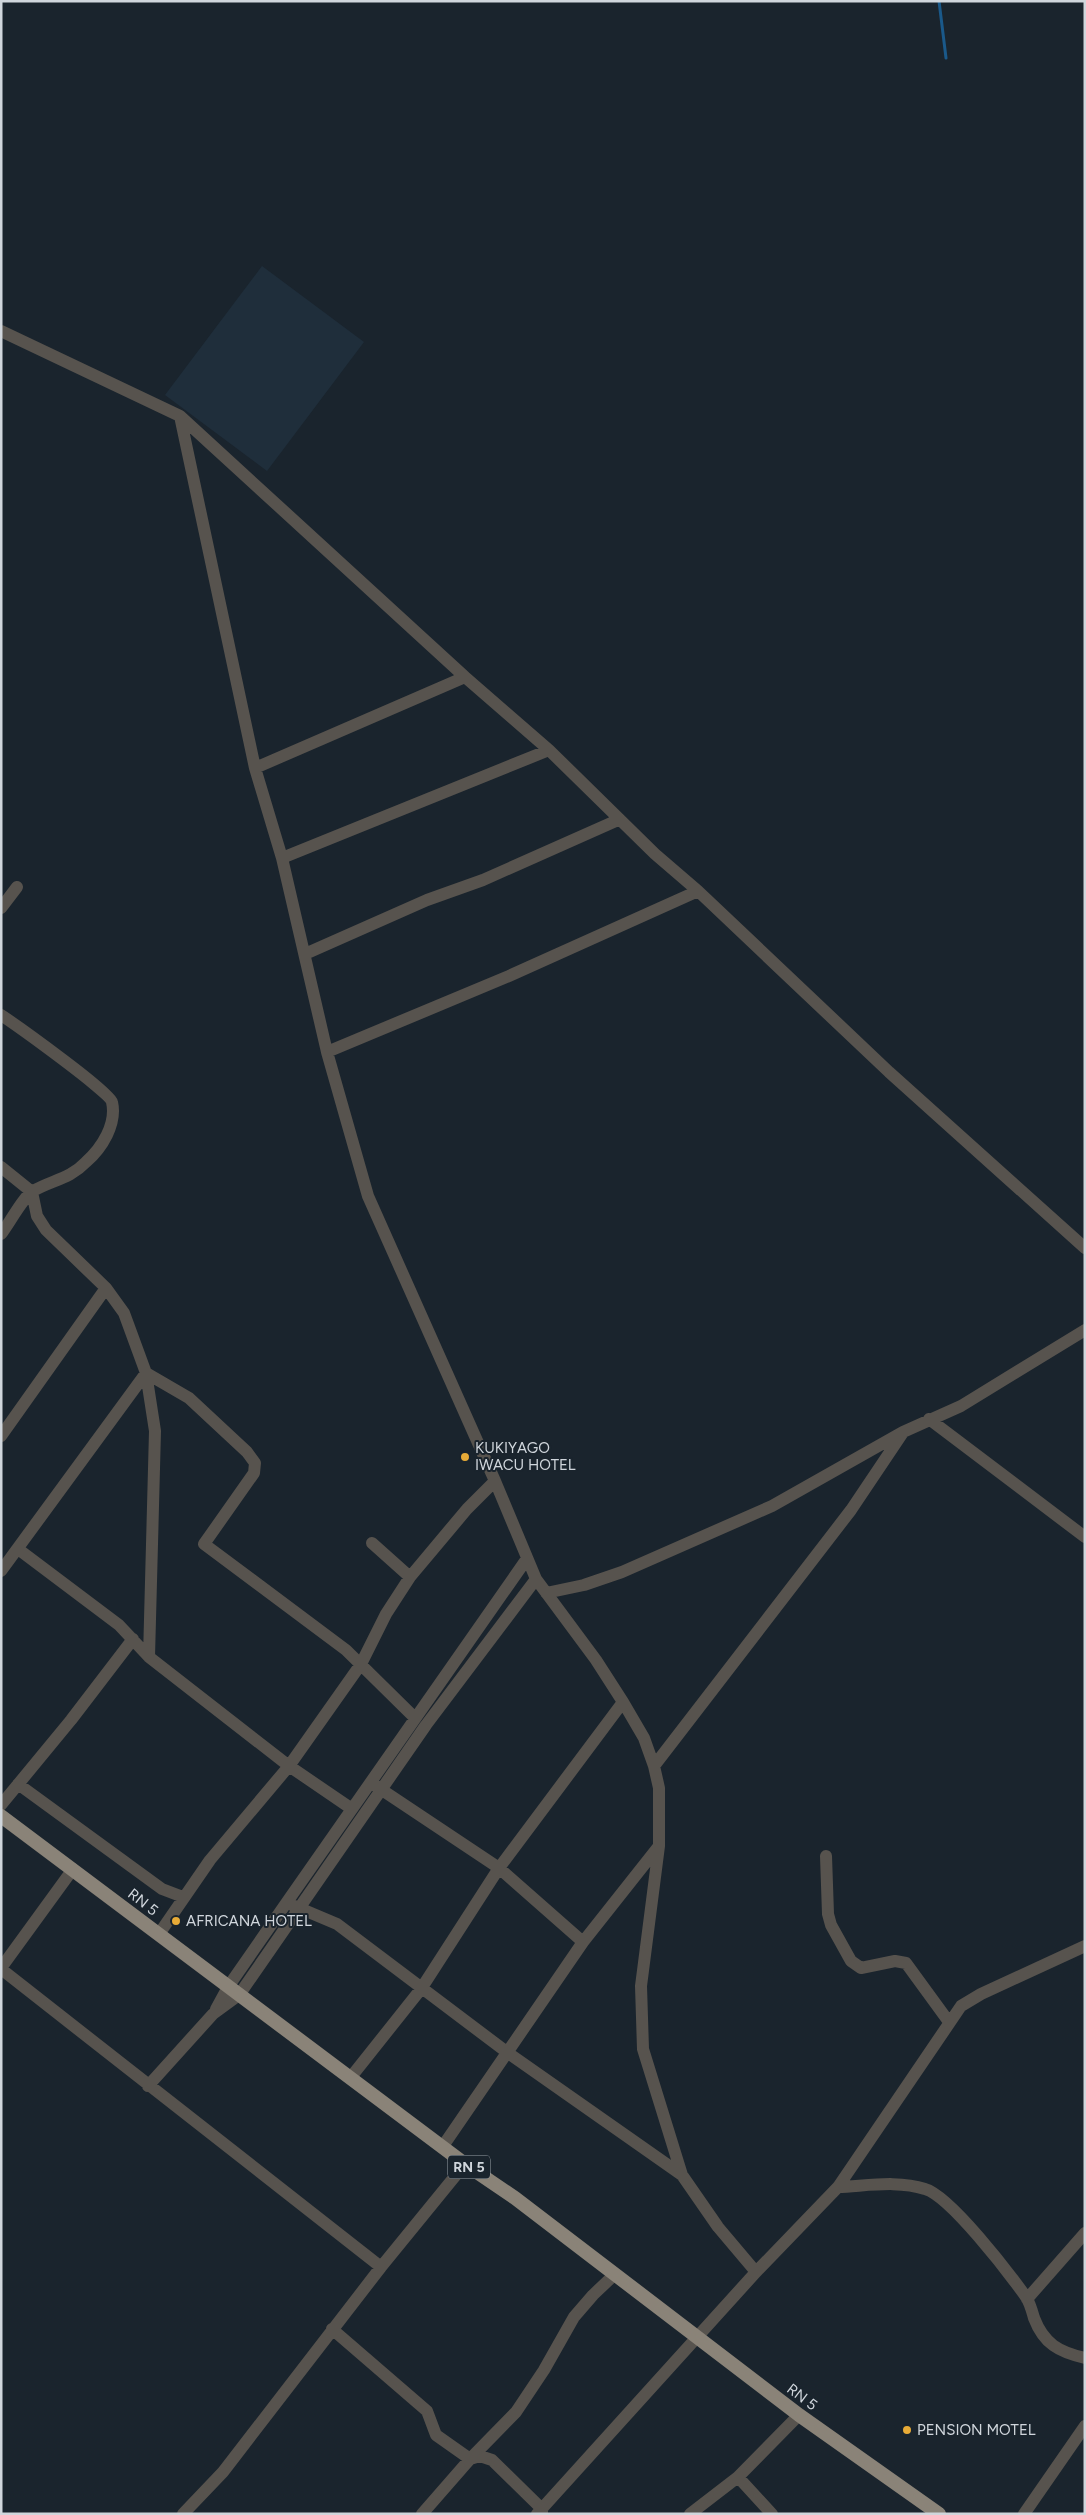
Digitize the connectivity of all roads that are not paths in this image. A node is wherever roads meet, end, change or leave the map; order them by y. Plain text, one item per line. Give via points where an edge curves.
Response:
1 (1, 331) edge
2 (180, 416) junction
3 (465, 677) junction
4 (549, 750) junction
5 (255, 768) junction
6 (618, 820) junction
7 (282, 858) junction
8 (16, 888) dead end
9 (698, 891) junction
10 (1, 908) edge
11 (305, 954) junction
12 (1, 1015) edge
13 (327, 1052) junction
14 (1, 1167) edge
15 (32, 1192) junction
16 (1, 1234) edge
17 (1085, 1248) edge
18 (106, 1288) junction
19 (1085, 1330) edge
20 (146, 1373) junction
21 (929, 1420) junction
22 (904, 1432) junction
23 (1, 1436) edge
24 (495, 1481) junction
25 (1085, 1537) edge
26 (372, 1544) dead end
27 (18, 1549) junction
28 (526, 1560) junction
29 (1, 1570) edge
30 (410, 1577) junction
31 (536, 1579) junction
32 (546, 1593) junction
33 (133, 1638) junction
34 (148, 1657) junction
35 (361, 1664) junction
36 (623, 1702) junction
37 (415, 1718) junction
38 (289, 1766) junction
39 (654, 1766) junction
40 (18, 1784) junction
41 (376, 1786) junction
42 (1, 1805) edge
43 (352, 1809) junction
44 (1, 1816) edge
45 (659, 1846) junction
46 (826, 1856) dead end
47 (498, 1868) junction
48 (73, 1869) junction
49 (183, 1897) junction
50 (287, 1902) junction
51 (298, 1909) junction
52 (159, 1934) junction
53 (583, 1942) junction
54 (1085, 1946) edge
55 (1, 1968) edge
56 (420, 1989) junction
57 (234, 1991) junction
58 (948, 2022) junction
59 (508, 2053) junction
60 (351, 2077) junction
61 (148, 2086) junction
62 (443, 2146) junction
63 (465, 2164) junction
64 (682, 2175) junction
65 (838, 2187) junction
66 (1085, 2233) edge
67 (381, 2268) junction
68 (756, 2272) junction
69 (614, 2275) junction
70 (1027, 2299) junction
71 (332, 2329) junction
72 (697, 2338) junction
73 (1085, 2358) edge
74 (799, 2415) junction
75 (1085, 2426) edge
76 (470, 2458) junction
77 (738, 2477) junction
78 (540, 2512) edge
79 (183, 2514) edge
80 (422, 2514) edge
81 (690, 2514) edge
82 (772, 2514) edge
83 (939, 2514) edge
84 (1024, 2514) edge

1 - 2 street
2 - 3 street
2 - 5 street
3 - 4 street
3 - 5 street
4 - 6 street
4 - 7 street
5 - 7 street
6 - 9 street
6 - 11 street
7 - 11 street
8 - 10 street
9 - 13 street via 509,976
9 - 17 street via 889,1072
11 - 13 street
12 - 15 street via 31,1034 105,1091 112,1100 113,1116 105,1139 87,1162 66,1178
13 - 24 street via 368,1196
14 - 15 street
15 - 16 street
15 - 18 street via 37,1216 46,1230
18 - 20 street via 124,1313
18 - 23 street
19 - 21 street via 961,1406
20 - 27 street
20 - 34 street via 155,1431
20 - 35 street via 189,1398 255,1463 254,1473 204,1544
21 - 22 street
21 - 25 street
22 - 32 street via 772,1506 691,1543 622,1572
22 - 39 street via 851,1510
24 - 28 street
24 - 30 street via 461,1515
26 - 30 street
27 - 29 street
27 - 33 street
28 - 31 street
28 - 37 street
30 - 35 street via 386,1614
31 - 32 street
31 - 41 street
32 - 36 street
33 - 34 street
33 - 40 street
34 - 38 street
35 - 37 street
35 - 38 street
36 - 39 street via 644,1738
36 - 47 street
37 - 41 street
38 - 43 street
38 - 49 street
39 - 45 street via 659,1788
40 - 42 street
40 - 49 street via 162,1889
41 - 43 street
41 - 47 street
41 - 51 street
43 - 50 street
44 - 48 main road, RN 5 / RN 5
45 - 53 street
45 - 64 street via 641,1986 643,2049
46 - 58 street via 828,1914 853,1964 861,1968 895,1961 906,1963
47 - 53 street
47 - 56 street
48 - 52 main road, RN 5 / RN 5
48 - 55 street
49 - 52 street
50 - 51 street
50 - 57 street
51 - 56 street via 337,1924
51 - 57 street
52 - 57 main road, RN 5 / RN 5
53 - 59 street
54 - 58 street via 981,1994 961,2006
55 - 61 street
56 - 59 street
56 - 60 street
57 - 60 main road, RN 5 / RN 5
57 - 61 street
58 - 65 street
59 - 62 street
59 - 64 street
60 - 62 main road, RN 5 / RN 5
61 - 67 street
62 - 63 main road, RN 5 / RN 5
63 - 67 street
63 - 69 main road, RN 5 / RN 5 via 515,2198
64 - 68 street via 718,2227
65 - 68 street
65 - 70 street via 907,2184 941,2196
66 - 70 street
67 - 71 street
68 - 72 street
69 - 72 main road, RN 5 / RN 5
69 - 76 street via 574,2317 516,2412
70 - 73 street via 1039,2331 1046,2340 1065,2354
71 - 76 street via 427,2411 436,2435
71 - 79 street via 218,2478
72 - 74 main road, RN 5 / RN 5
72 - 78 street
74 - 77 street
74 - 83 main road, RN 5 / RN 5
75 - 84 street
76 - 78 street via 480,2456 492,2460
76 - 80 street
77 - 81 street
77 - 82 street

